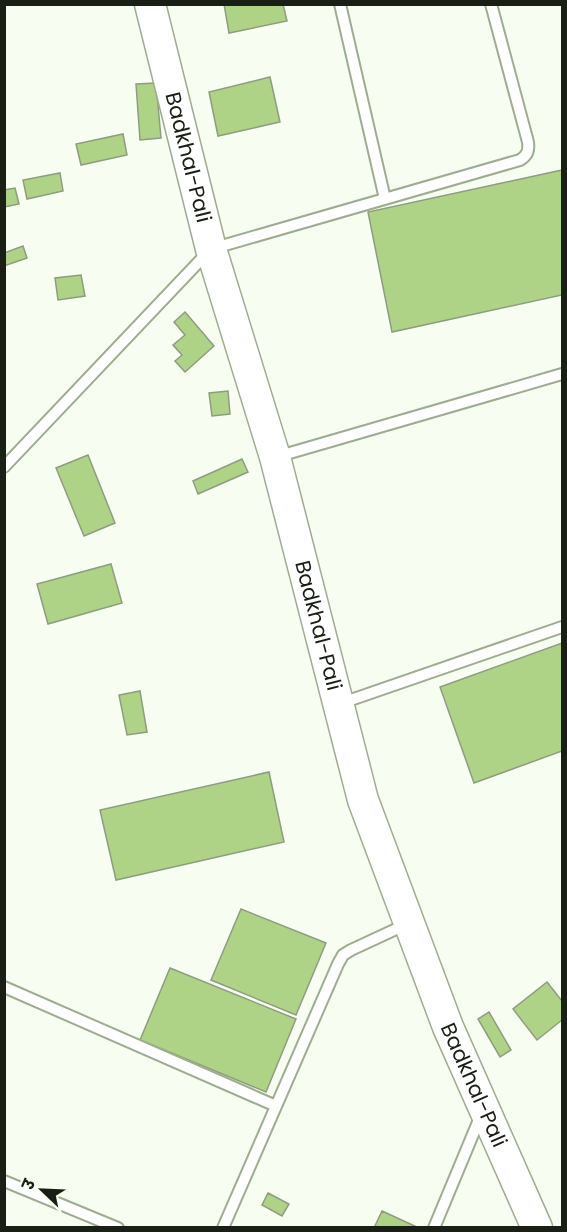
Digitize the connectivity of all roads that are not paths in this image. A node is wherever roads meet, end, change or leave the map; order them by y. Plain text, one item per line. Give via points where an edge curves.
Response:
1 (150, 4) edge
2 (340, 4) edge
3 (491, 4) edge
4 (385, 199) junction
5 (211, 249) junction
6 (562, 374) edge
7 (276, 457) junction
8 (4, 467) edge
9 (562, 627) edge
10 (339, 704) junction
11 (409, 924) junction
12 (4, 987) edge
13 (276, 1106) junction
14 (483, 1109) junction
15 (4, 1180) edge
16 (118, 1227) edge
17 (223, 1227) edge
18 (434, 1227) edge
19 (537, 1227) edge

1 - 5 street, Badkhal-Pali
2 - 4 lane
3 - 4 lane via 528,142 526,156
4 - 5 lane
5 - 7 street, Badkhal-Pali
5 - 8 lane
6 - 7 lane
7 - 10 street, Badkhal-Pali
9 - 10 lane
10 - 11 street, Badkhal-Pali via 363,800
11 - 13 lane via 343,956
11 - 14 street, Badkhal-Pali
12 - 13 lane
13 - 17 lane
14 - 18 lane
14 - 19 street, Badkhal-Pali
15 - 16 lane

